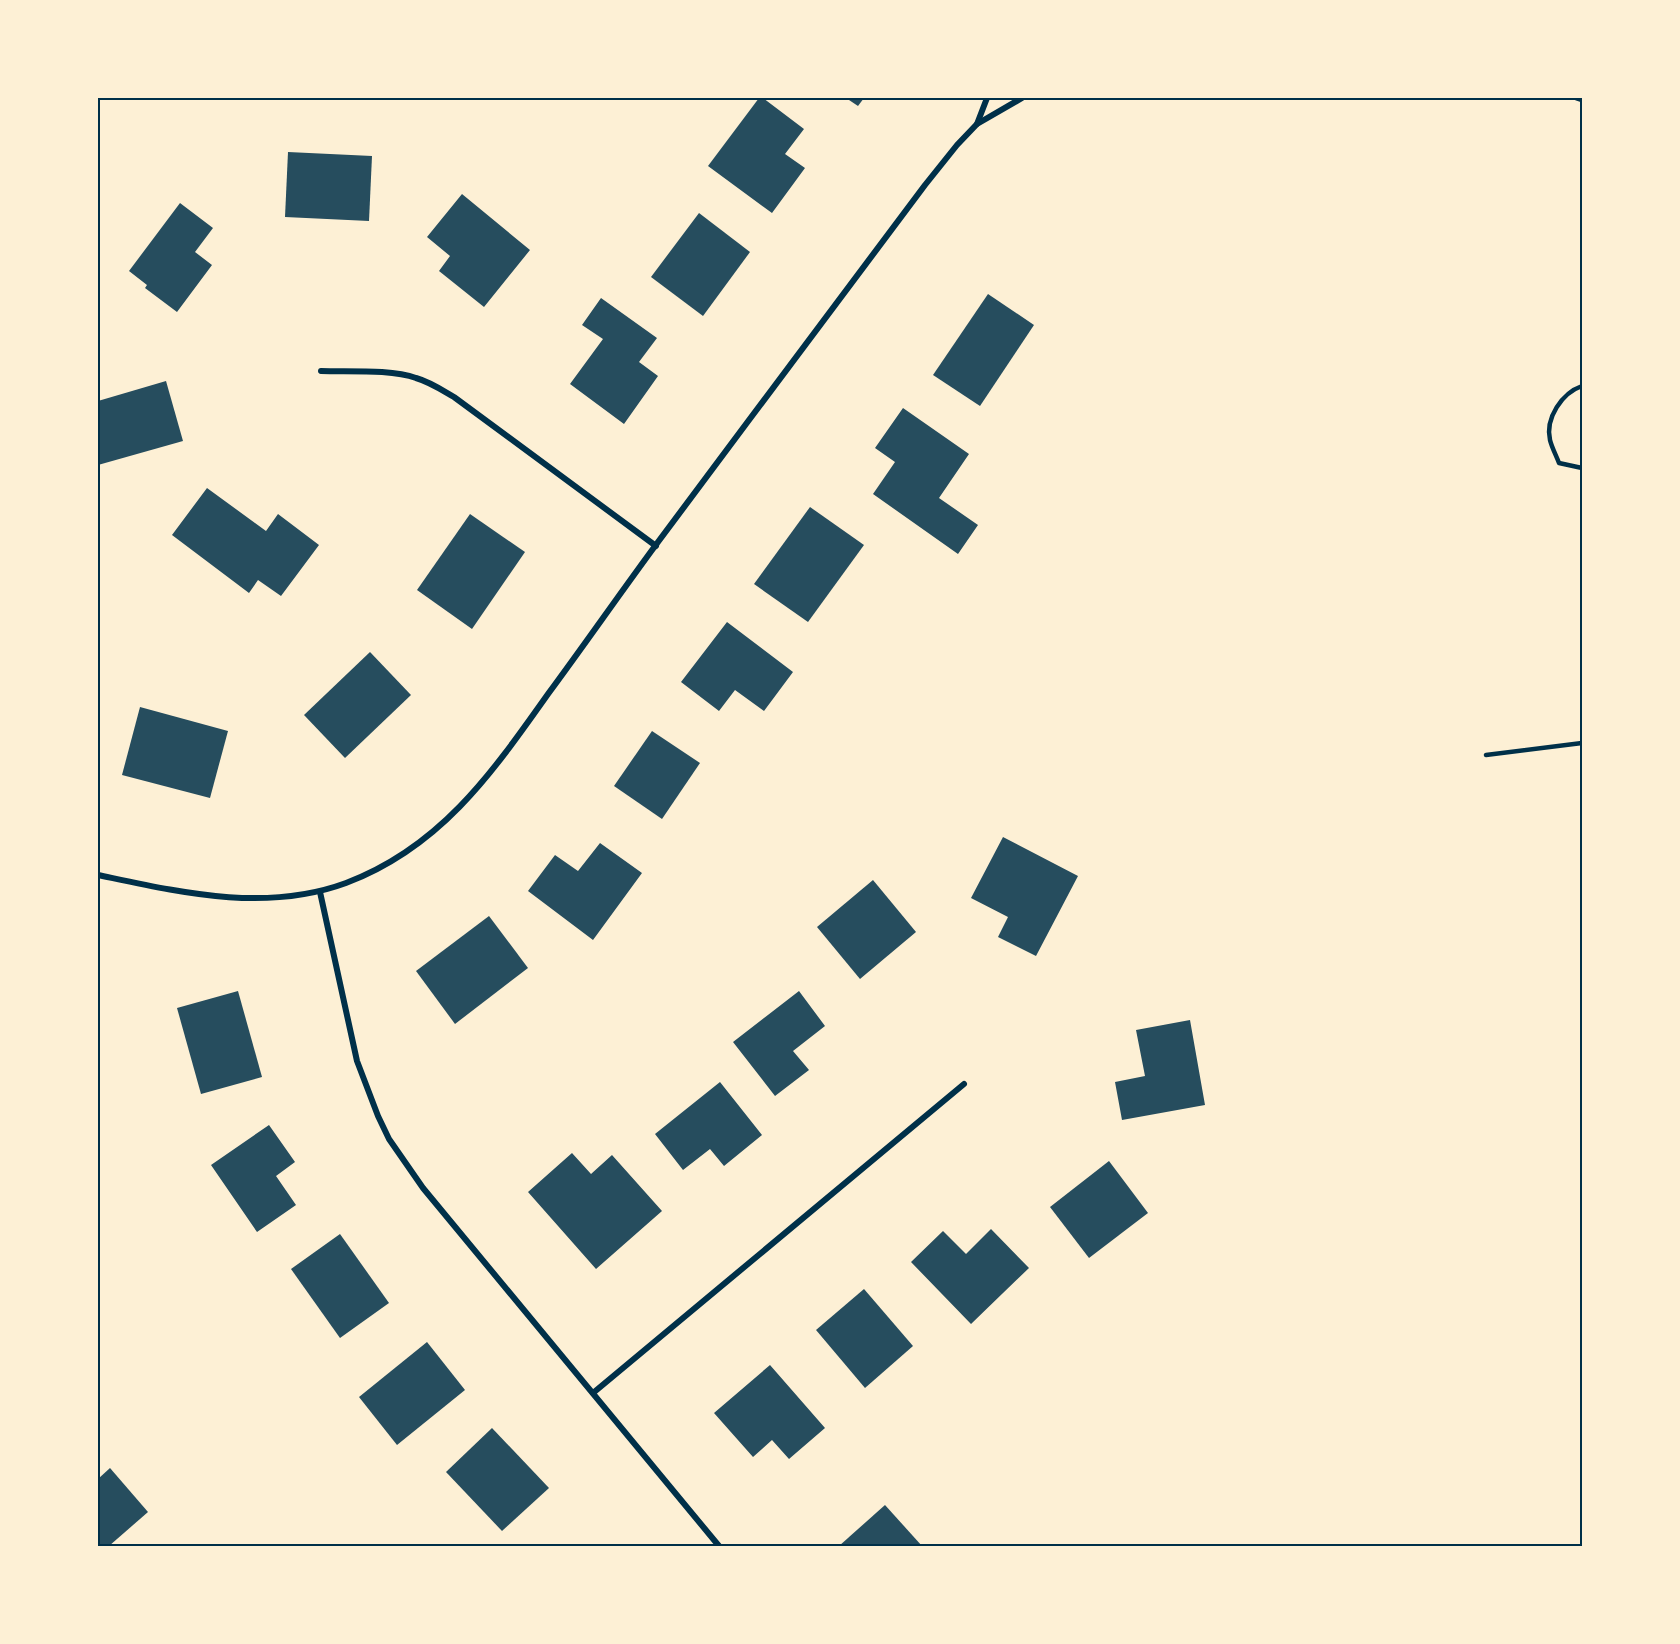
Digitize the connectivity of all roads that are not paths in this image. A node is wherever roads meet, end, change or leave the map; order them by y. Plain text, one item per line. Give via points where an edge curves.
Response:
1 (987, 98) edge
2 (1022, 98) edge
3 (1576, 98) edge
4 (1582, 100) edge
5 (977, 124) junction
6 (321, 371) dead end
7 (1582, 386) edge
8 (1582, 468) edge
9 (656, 546) junction
10 (1582, 743) edge
11 (1486, 754) dead end
12 (98, 875) edge
13 (320, 892) junction
14 (964, 1084) dead end
15 (593, 1393) junction
16 (719, 1546) edge

1 - 5 street
2 - 5 street
3 - 4 lane
5 - 9 street via 925,185
6 - 9 street via 400,374 431,383
7 - 8 lane via 1563,397 1552,416 1550,438 1559,463
9 - 13 street via 512,745 465,803 445,823 399,855 349,882
10 - 11 lane
12 - 13 street via 236,897 294,897
13 - 15 street via 357,1061 389,1139 423,1188
14 - 15 street
15 - 16 street

